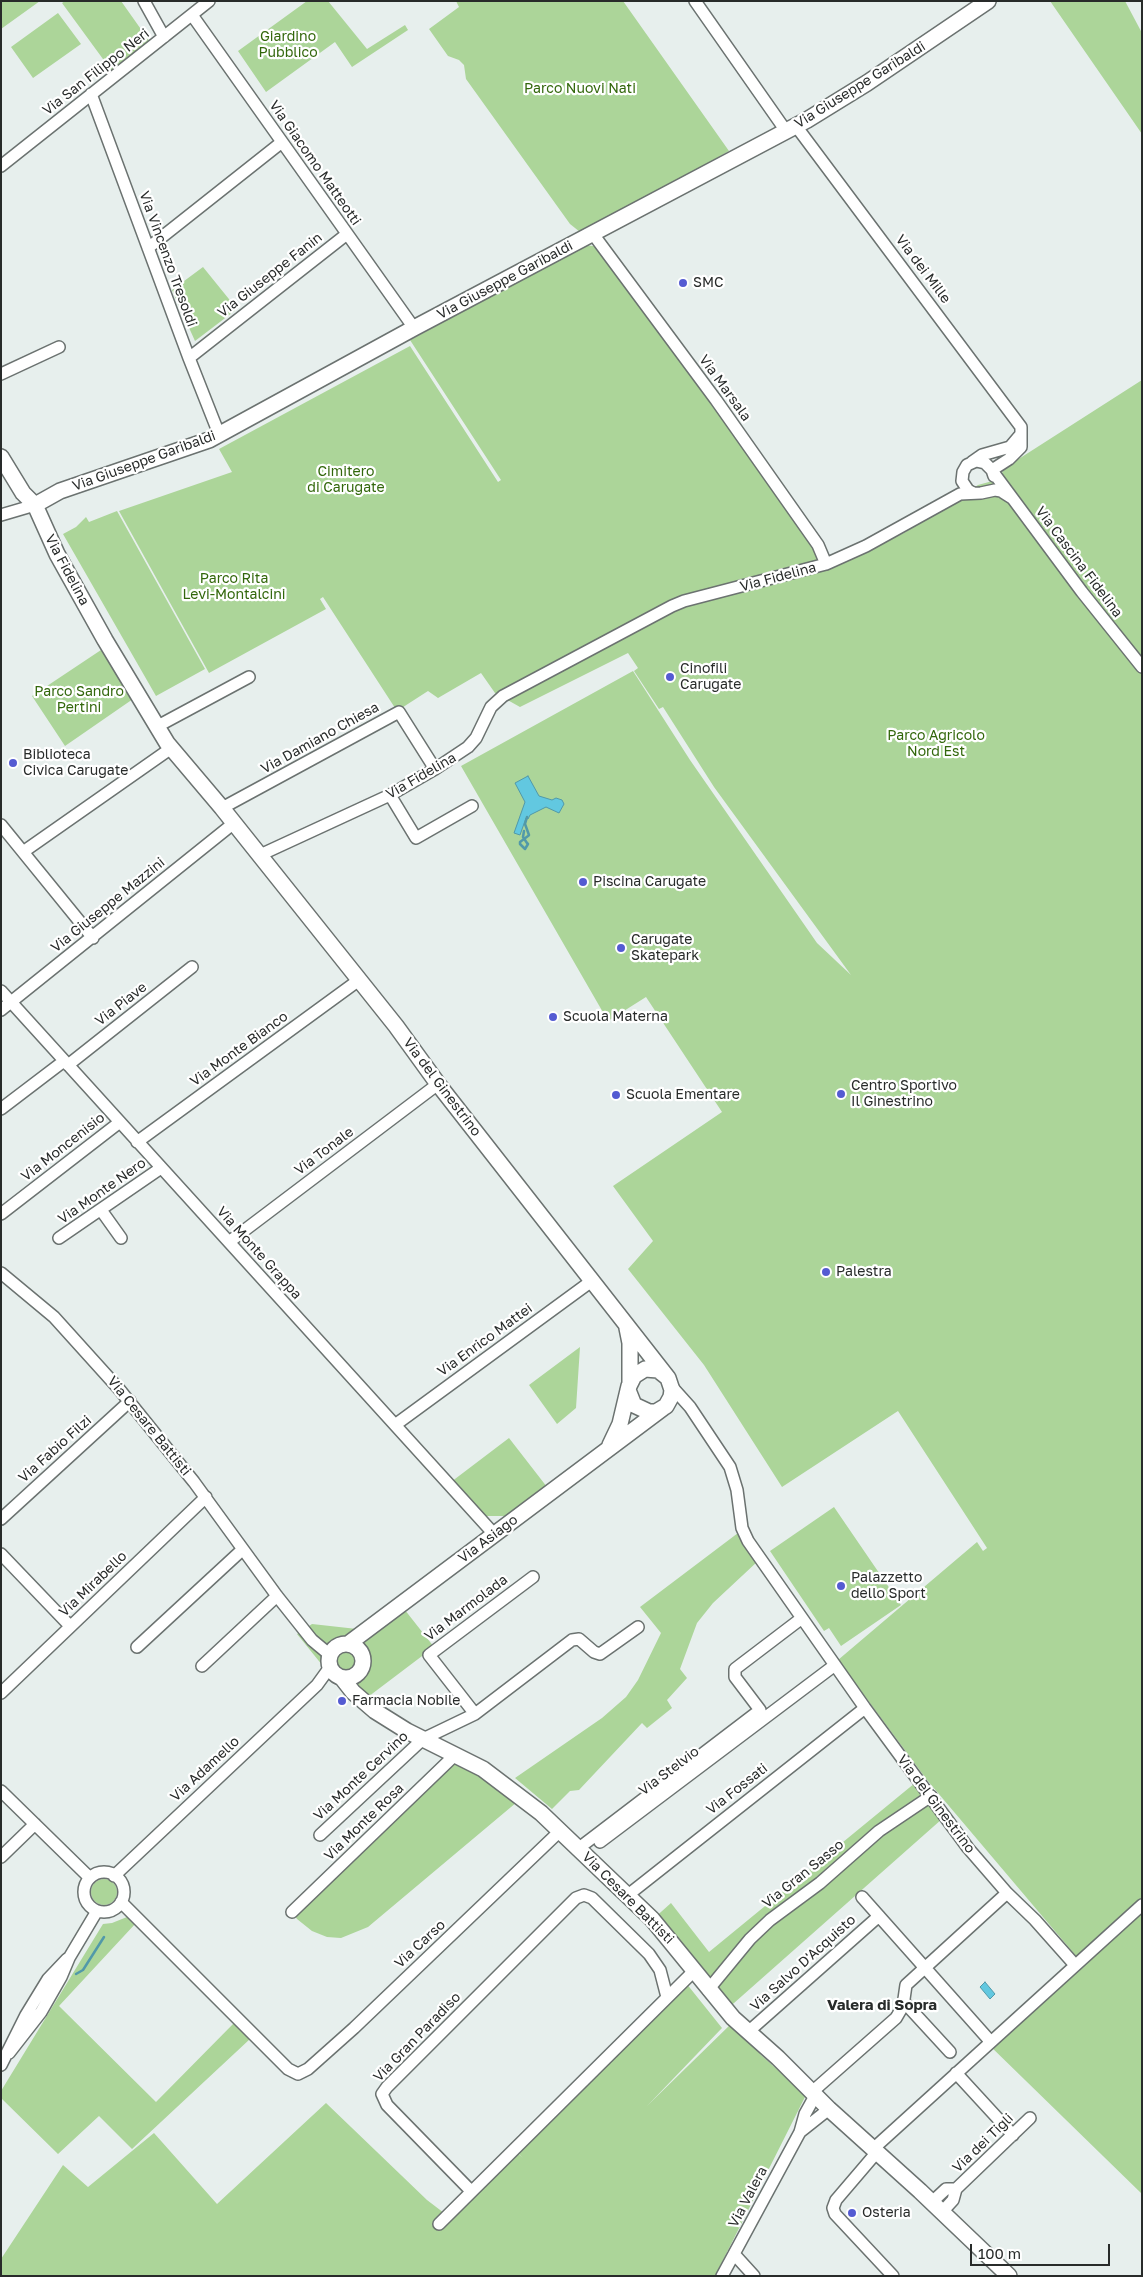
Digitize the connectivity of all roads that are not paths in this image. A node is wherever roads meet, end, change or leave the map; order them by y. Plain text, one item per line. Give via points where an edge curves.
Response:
1 (144, 1) edge
2 (209, 1) edge
3 (988, 1) edge
4 (700, 3) edge
5 (192, 15) junction
6 (164, 38) junction
7 (92, 94) junction
8 (791, 128) junction
9 (282, 142) junction
10 (1, 166) edge
11 (347, 234) junction
12 (593, 234) junction
13 (148, 248) junction
14 (414, 328) junction
15 (59, 347) dead end
16 (189, 358) junction
17 (1, 374) edge
18 (1022, 432) junction
19 (219, 434) junction
20 (1, 457) edge
21 (967, 465) junction
22 (993, 471) junction
23 (962, 476) junction
24 (979, 492) junction
25 (1012, 498) junction
26 (35, 505) junction
27 (939, 505) junction
28 (1, 515) edge
29 (826, 564) junction
30 (1142, 667) edge
31 (249, 677) dead end
32 (156, 727) junction
33 (170, 749) junction
34 (435, 769) junction
35 (390, 795) junction
36 (472, 806) dead end
37 (222, 808) junction
38 (234, 823) junction
39 (1, 825) edge
40 (23, 852) junction
41 (260, 855) junction
42 (93, 938) junction
43 (192, 967) dead end
44 (359, 980) junction
45 (1, 992) edge
46 (11, 1002) junction
47 (1, 1010) edge
48 (66, 1063) junction
49 (438, 1084) junction
50 (1, 1110) edge
51 (120, 1122) junction
52 (138, 1142) junction
53 (161, 1168) junction
54 (101, 1210) junction
55 (1, 1214) edge
56 (59, 1238) dead end
57 (121, 1238) dead end
58 (229, 1242) junction
59 (1, 1273) edge
60 (593, 1280) junction
61 (623, 1320) junction
62 (629, 1386) junction
63 (671, 1394) junction
64 (130, 1401) junction
65 (395, 1425) junction
66 (609, 1447) junction
67 (206, 1497) junction
68 (1, 1519) edge
69 (494, 1534) junction
70 (242, 1550) junction
71 (1, 1554) edge
72 (533, 1577) dead end
73 (276, 1596) junction
74 (802, 1618) junction
75 (70, 1626) junction
76 (638, 1627) dead end
77 (137, 1647) dead end
78 (354, 1648) junction
79 (835, 1665) junction
80 (202, 1666) dead end
81 (339, 1670) junction
82 (1, 1693) edge
83 (865, 1708) junction
84 (765, 1711) junction
85 (475, 1714) junction
86 (423, 1739) junction
87 (456, 1754) junction
88 (1, 1791) edge
89 (931, 1796) junction
90 (35, 1824) junction
91 (560, 1831) junction
92 (320, 1835) dead end
93 (582, 1851) junction
94 (1, 1857) edge
95 (114, 1876) junction
96 (90, 1878) junction
97 (1006, 1893) junction
98 (628, 1895) junction
99 (862, 1897) dead end
100 (121, 1902) junction
101 (1142, 1905) edge
102 (97, 1911) junction
103 (292, 1912) dead end
104 (879, 1916) junction
105 (1075, 1965) junction
106 (924, 1967) junction
107 (694, 1971) junction
108 (708, 1990) junction
109 (667, 1997) junction
110 (904, 2002) junction
111 (748, 2032) junction
112 (990, 2041) junction
113 (950, 2052) dead end
114 (1, 2065) edge
115 (956, 2073) junction
116 (813, 2094) junction
117 (829, 2110) junction
118 (1030, 2118) dead end
119 (800, 2132) junction
120 (1013, 2134) junction
121 (875, 2151) junction
122 (471, 2191) junction
123 (937, 2207) junction
124 (439, 2224) dead end
125 (734, 2254) junction
126 (722, 2276) edge
127 (754, 2276) edge
128 (893, 2276) edge
129 (1009, 2276) edge

1 - 6 street
2 - 5 street, Via San Filippo Neri
3 - 8 street, Via Giuseppe Garibaldi via 867,83
4 - 8 street, Via dei Mille
5 - 6 street, Via San Filippo Neri
5 - 9 street, Via Giacomo Matteotti
6 - 7 street, Via San Filippo Neri
7 - 10 street, Via San Filippo Neri
7 - 13 street, Via Vincenzo Tresoldi
8 - 12 street, Via Giuseppe Garibaldi
8 - 18 street, Via dei Mille via 1015,416
9 - 11 street, Via Giacomo Matteotti
9 - 13 street
11 - 14 street, Via Giacomo Matteotti
11 - 16 street, Via Giuseppe Fanin
12 - 14 street, Via Giuseppe Garibaldi
12 - 29 street, Via Marsala via 716,400 818,545
13 - 16 street, Via Vincenzo Tresoldi
14 - 19 street, Via Giuseppe Garibaldi
15 - 17 street
16 - 19 street, Via Vincenzo Tresoldi
18 - 21 street via 1010,447 982,455
18 - 22 street via 1021,446 1016,453
19 - 26 street, Via Giuseppe Garibaldi via 60,491
20 - 26 street, Via Fidelina via 23,493
21 - 22 street via 981,461
21 - 23 street, Via Fidelina
22 - 24 street via 994,482
22 - 25 street, Via Cascina Fidelina
23 - 24 street via 964,486
23 - 27 street, Via Fidelina
24 - 25 street via 1001,491
24 - 27 street, Via Fidelina via 960,494
25 - 30 street, Via Cascina Fidelina
26 - 28 street, Via Giuseppe Garibaldi
26 - 32 street, Via Fidelina via 62,563
27 - 29 street, Via Fidelina via 866,546
29 - 34 street, Via Fidelina via 672,606 503,696 491,707 468,747
31 - 32 street
32 - 33 street, Via Fidelina
33 - 37 street, Via Fidelina
33 - 40 street
34 - 35 street, Via Fidelina
34 - 37 street, Via Damiano Chiesa via 399,712
35 - 36 street via 416,838
35 - 41 street, Via Fidelina
37 - 38 street, Via Fidelina
38 - 41 street, Via Fidelina
38 - 42 street, Via Giuseppe Mazzini
39 - 40 street
40 - 42 street
41 - 44 street, Via del Ginestrino
42 - 46 street, Via Giuseppe Mazzini
43 - 48 street, Via Piave
44 - 49 street, Via del Ginestrino
44 - 52 street, Via Monte Bianco
45 - 46 street, Via Monte Grappa
46 - 47 street, Via Giuseppe Mazzini
46 - 48 street, Via Monte Grappa
48 - 50 street, Via Piave
48 - 51 street, Via Monte Grappa
49 - 58 street, Via Tonale
49 - 60 street, Via del Ginestrino
51 - 52 street, Via Monte Grappa
51 - 55 street, Via Moncenisio
52 - 53 street, Via Monte Grappa
53 - 54 street, Via Monte Nero
53 - 58 street, Via Monte Grappa
54 - 56 street, Via Monte Nero
54 - 57 street
58 - 65 street, Via Monte Grappa
59 - 64 street, Via Cesare Battisti via 54,1317
60 - 61 street, Via del Ginestrino
60 - 65 street, Via Enrico Mattei
61 - 62 street, Via del Ginestrino via 630,1339
61 - 63 street, Via del Ginestrino
62 - 63 street via 638,1373 649,1368 662,1372
62 - 63 street via 632,1402 640,1410 652,1412
62 - 66 street via 622,1416
63 - 66 street, Via Asiago
63 - 74 street, Via del Ginestrino via 699,1419 732,1473 746,1538
64 - 67 street, Via Cesare Battisti
64 - 68 street, Via Fabio Filzi
65 - 69 street, Via Monte Grappa
66 - 69 street, Via Asiago
67 - 70 street, Via Cesare Battisti
67 - 75 street, Via Mirabello
69 - 78 street, Via Asiago via 367,1631
70 - 73 street, Via Cesare Battisti
70 - 77 street
71 - 75 street
72 - 85 street, Via Marmolada via 429,1655
73 - 80 street
73 - 81 street, Via Cesare Battisti
74 - 79 street, Via del Ginestrino
74 - 84 street via 734,1669 735,1677
75 - 82 street, Via Mirabello
76 - 85 street via 600,1654 574,1639
78 - 81 street, Via Asiago via 337,1646
78 - 81 street via 363,1664
79 - 83 street, Via del Ginestrino
79 - 84 street, Via Stelvio
81 - 86 street, Via Cesare Battisti via 394,1723
81 - 95 street, Via Adamello via 317,1685
83 - 89 street, Via del Ginestrino
83 - 98 street, Via Fossati
84 - 93 street, Via Stelvio
85 - 86 street
86 - 87 street, Via Cesare Battisti
86 - 92 street, Via Monte Cervino
87 - 91 street, Via Cesare Battisti via 508,1786
87 - 103 street, Via Monte Rosa
88 - 90 street
89 - 97 street, Via del Ginestrino via 968,1848
89 - 108 street, Via Gran Sasso via 879,1831 770,1920
90 - 94 street
90 - 96 street
91 - 93 street, Via Cesare Battisti
91 - 100 street, Via Carso via 354,2028 298,2074 288,2069
93 - 98 street, Via Cesare Battisti
95 - 96 street via 100,1873
95 - 100 street via 123,1888
96 - 102 street via 84,1897
97 - 105 street, Via del Ginestrino
97 - 106 street
98 - 107 street, Via Cesare Battisti via 661,1929
99 - 104 street
100 - 102 street via 111,1911
101 - 105 street
102 - 114 street via 69,1958 50,1977
104 - 106 street
104 - 111 street, Via Salvo D'Acquisto
105 - 112 street
106 - 110 street via 905,1986
106 - 112 street
107 - 108 street, Via Cesare Battisti
107 - 109 street
108 - 111 street, Via Cesare Battisti
109 - 122 street
109 - 122 street, Via Gran Paradiso via 660,1970 649,1954 593,1899 576,1898 382,2094 385,2104
110 - 113 street
110 - 116 street via 896,2018
111 - 116 street, Via Cesare Battisti
112 - 115 street
115 - 120 street
115 - 121 street
116 - 117 street, Via Cesare Battisti
116 - 119 street, Via Valera
117 - 119 street, Via Valera
117 - 121 street, Via Cesare Battisti
118 - 120 street, Via dei Tigli
119 - 125 street, Via Valera
120 - 123 street, Via dei Tigli via 956,2189 955,2198
121 - 123 street, Via Cesare Battisti
121 - 128 street via 833,2208
122 - 124 street
123 - 129 street, Via Cesare Battisti
125 - 126 street, Via Valera
125 - 127 street

